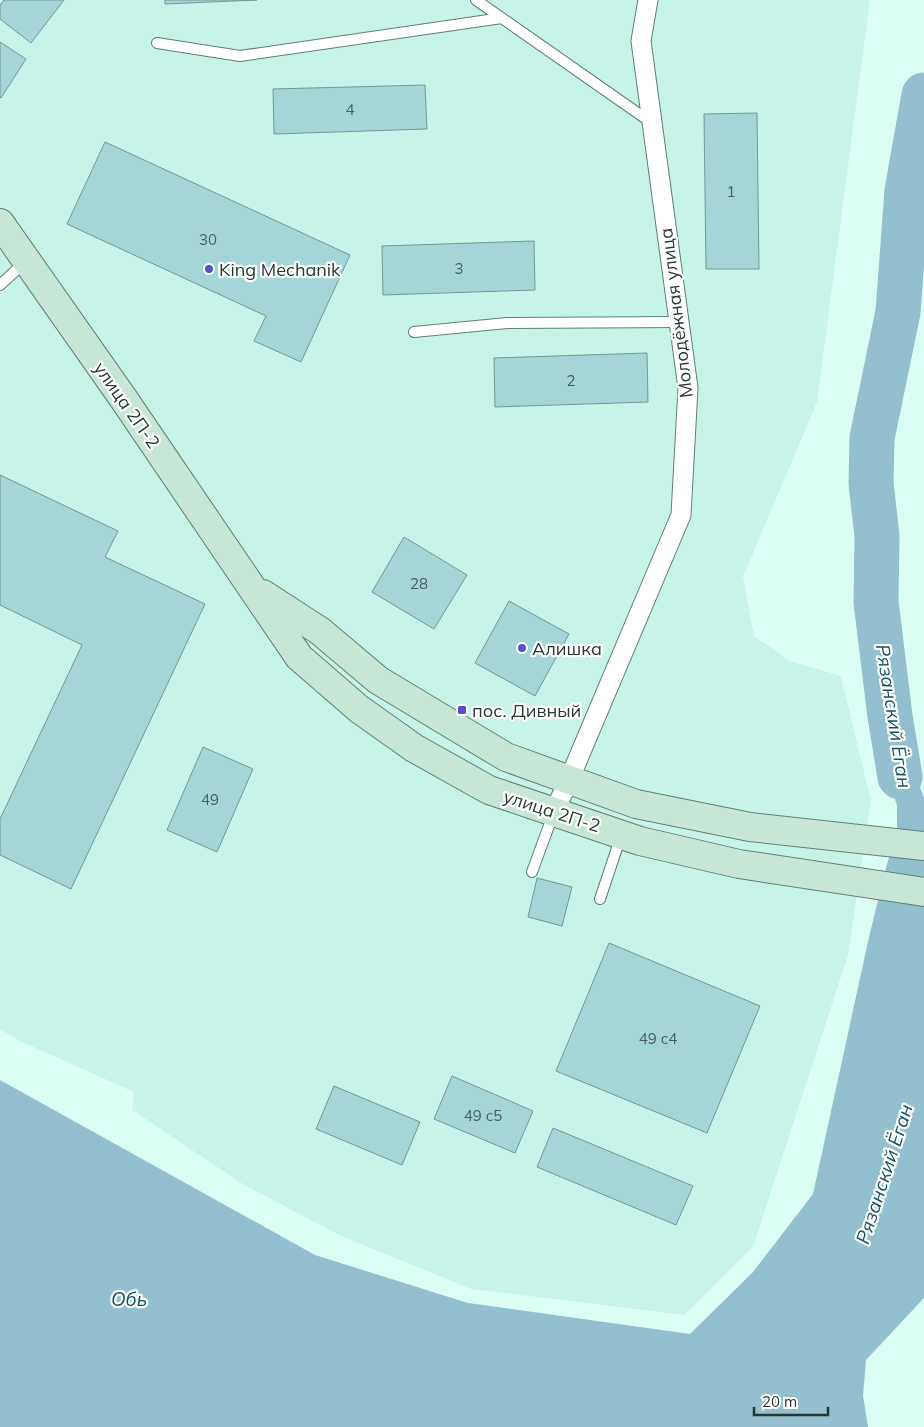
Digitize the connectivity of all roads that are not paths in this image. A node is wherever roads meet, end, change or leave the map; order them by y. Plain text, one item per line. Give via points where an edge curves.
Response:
1 (476, 0) edge
2 (648, 0) edge
3 (502, 18) junction
4 (156, 43) dead end
5 (652, 123) junction
6 (0, 223) edge
7 (26, 260) junction
8 (0, 285) edge
9 (679, 322) junction
10 (414, 332) dead end
11 (253, 588) junction
12 (569, 780) junction
13 (554, 812) junction
14 (621, 834) junction
15 (924, 846) edge
16 (532, 872) dead end
17 (924, 892) edge
18 (600, 899) dead end

1 - 3 lane
2 - 5 street, Молодёжная улица via 641,41
3 - 4 lane via 240,56
3 - 5 lane
5 - 9 street, Молодёжная улица
6 - 7 main road, улица 2П-2
7 - 8 lane
7 - 11 main road, улица 2П-2
9 - 10 lane via 507,323
9 - 12 street, Молодёжная улица via 688,388 681,514
11 - 12 main road, улица 2П-2 via 320,632 378,680 506,757
11 - 13 main road, улица 2П-2 via 298,657 359,709 414,748 489,790
12 - 13 street, Молодёжная улица
12 - 15 main road, улица 2П-2 via 636,804 750,827
13 - 14 main road, улица 2П-2
13 - 16 lane
14 - 17 main road, улица 2П-2 via 739,864
14 - 18 lane

